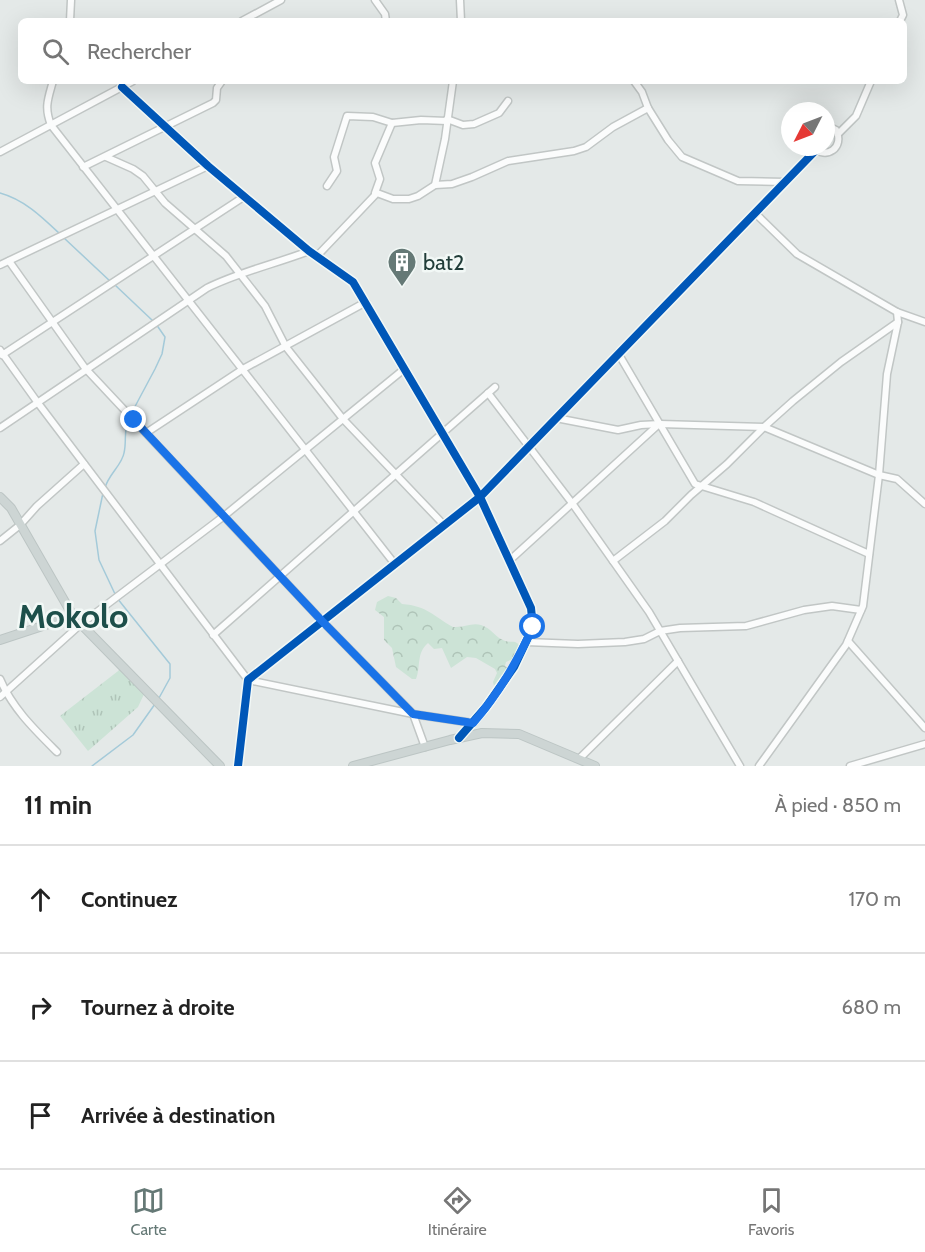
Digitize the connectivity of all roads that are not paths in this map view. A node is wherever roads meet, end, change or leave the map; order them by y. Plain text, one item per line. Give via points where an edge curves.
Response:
1 (71, 0) edge
2 (280, 0) edge
3 (375, 0) edge
4 (460, 0) edge
5 (899, 0) edge
6 (70, 18) edge
7 (247, 18) edge
8 (386, 18) edge
9 (461, 18) edge
10 (902, 18) edge
11 (52, 84) edge
12 (127, 84) edge
13 (220, 84) edge
14 (453, 84) edge
15 (636, 84) edge
16 (868, 84) edge
17 (122, 87) junction
18 (508, 101) dead end
19 (648, 108) junction
20 (447, 120) junction
21 (392, 123) junction
22 (51, 125) junction
23 (165, 126) junction
24 (835, 129) edge
25 (838, 134) junction
26 (835, 148) edge
27 (0, 152) edge
28 (808, 156) edge
29 (106, 157) junction
30 (208, 166) junction
31 (83, 167) junction
32 (785, 182) junction
33 (435, 185) junction
34 (327, 186) dead end
35 (154, 192) junction
36 (375, 193) junction
37 (244, 196) junction
38 (116, 210) junction
39 (754, 213) junction
40 (194, 228) junction
41 (309, 250) junction
42 (152, 255) junction
43 (317, 256) junction
44 (9, 261) junction
45 (0, 265) edge
46 (241, 273) junction
47 (188, 300) junction
48 (366, 302) junction
49 (897, 312) junction
50 (51, 322) junction
51 (898, 322) junction
52 (925, 322) edge
53 (286, 347) junction
54 (1, 353) edge
55 (618, 353) junction
56 (85, 368) junction
57 (243, 369) junction
58 (403, 370) junction
59 (495, 387) dead end
60 (488, 393) junction
61 (38, 403) junction
62 (556, 418) junction
63 (343, 419) junction
64 (660, 424) junction
65 (764, 427) junction
66 (0, 428) edge
67 (146, 433) junction
68 (442, 434) junction
69 (529, 445) junction
70 (306, 450) junction
71 (84, 464) junction
72 (394, 475) junction
73 (879, 475) junction
74 (703, 485) junction
75 (0, 497) edge
76 (480, 497) junction
77 (572, 503) junction
78 (925, 504) edge
79 (354, 511) junction
80 (224, 516) junction
81 (20, 525) junction
82 (444, 525) junction
83 (0, 541) edge
84 (869, 554) junction
85 (509, 561) junction
86 (613, 561) junction
87 (394, 563) junction
88 (160, 564) junction
89 (280, 576) junction
90 (861, 610) junction
91 (73, 616) junction
92 (322, 621) junction
93 (81, 624) junction
94 (660, 631) junction
95 (213, 635) junction
96 (0, 640) edge
97 (848, 641) junction
98 (526, 642) junction
99 (678, 661) junction
100 (0, 679) edge
101 (248, 680) junction
102 (3, 695) edge
103 (413, 714) junction
104 (473, 723) junction
105 (925, 728) edge
106 (459, 738) junction
107 (925, 744) edge
108 (424, 747) junction
109 (57, 752) dead end
110 (579, 759) junction
111 (219, 766) edge
112 (238, 766) edge
113 (353, 766) edge
114 (595, 766) edge
115 (740, 766) edge
116 (759, 766) edge
117 (850, 766) edge

1 - 6 street
2 - 7 street
3 - 8 street
4 - 9 street
5 - 10 street
11 - 22 street via 46,104
12 - 17 street
13 - 23 street via 215,102
14 - 20 street
15 - 19 street
16 - 25 street via 856,116
17 - 22 street
17 - 23 street
18 - 20 street via 499,113 474,124
19 - 32 street via 682,158 738,181
19 - 33 street via 582,148 514,159 452,184
20 - 21 street
20 - 33 street
21 - 34 street via 373,117 347,116 334,156 336,171
21 - 36 street via 375,163 380,179
22 - 27 street
22 - 31 street
23 - 29 street
23 - 30 street
24 - 25 street
25 - 26 street
28 - 32 street
29 - 31 street
29 - 35 street via 139,172
30 - 35 street
30 - 37 street
31 - 38 street
32 - 39 street
33 - 36 street via 409,199
35 - 38 street
35 - 40 street
36 - 43 street
37 - 40 street
37 - 41 street
38 - 42 street
38 - 44 street
39 - 49 street via 797,254
39 - 55 street
40 - 42 street
40 - 46 street
41 - 43 street
41 - 46 street
42 - 47 street
42 - 50 street
43 - 48 street via 352,282
44 - 45 street
44 - 50 street
46 - 47 street
46 - 53 street via 265,306
47 - 56 street
47 - 57 street
48 - 53 street
48 - 58 street
49 - 51 street
49 - 52 street
50 - 54 street
50 - 56 street
51 - 65 street via 841,362
51 - 73 street via 887,374
53 - 57 street
53 - 63 street
54 - 61 street
55 - 62 street
55 - 64 street
56 - 61 street
56 - 67 street
57 - 67 street
57 - 70 street
58 - 63 street
58 - 68 street
59 - 60 street
60 - 68 street
60 - 69 street
61 - 66 street
61 - 71 street
62 - 64 street via 618,430
62 - 69 street
63 - 70 street
63 - 72 street
64 - 65 street
64 - 74 street via 695,484
64 - 77 street
65 - 73 street
65 - 74 street
67 - 80 street
68 - 72 street
68 - 76 street
69 - 76 street
69 - 77 street
70 - 79 street
70 - 80 street
71 - 81 street
71 - 88 street
72 - 79 street
72 - 82 street
73 - 78 street via 897,479
73 - 84 street
74 - 84 street via 754,502
74 - 86 street
75 - 81 main road
76 - 82 street
76 - 85 street
77 - 85 street
77 - 86 street
79 - 87 street
79 - 89 street
80 - 88 street
80 - 89 street
81 - 83 street
81 - 91 main road
82 - 87 street
84 - 90 street
85 - 98 street via 531,608 533,627
86 - 94 street
87 - 92 street
88 - 93 street
88 - 95 street
89 - 92 street
89 - 95 street
90 - 94 street via 832,606 804,609 746,626
90 - 97 street
91 - 93 main road
91 - 96 main road
92 - 101 street
92 - 103 street
93 - 102 street
93 - 111 main road
94 - 98 street via 625,642
94 - 99 street
95 - 101 street
97 - 105 street
97 - 116 street
98 - 104 street via 514,667
99 - 110 street
99 - 115 street
100 - 102 street
101 - 103 street
101 - 112 street
102 - 109 street
103 - 104 street
103 - 108 street
104 - 106 street
106 - 108 main road
106 - 110 main road via 519,734
107 - 117 street
108 - 113 main road
110 - 114 main road

